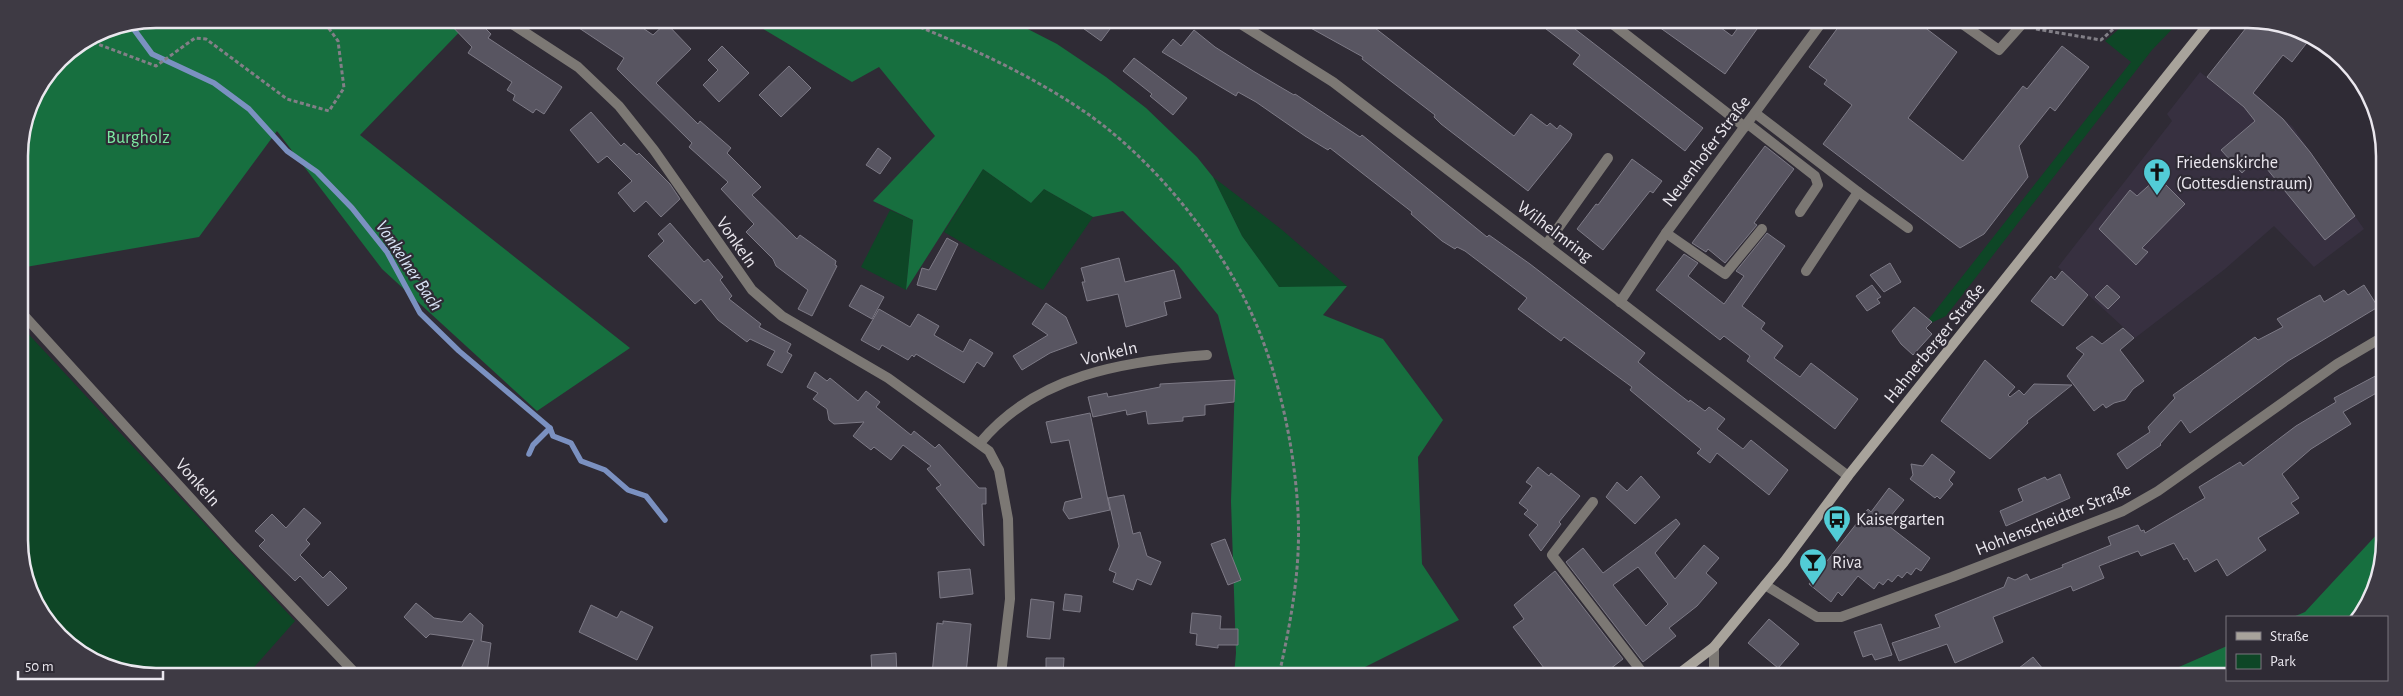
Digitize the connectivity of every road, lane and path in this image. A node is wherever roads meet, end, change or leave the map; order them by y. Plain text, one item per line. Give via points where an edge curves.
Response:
1 (329, 28) edge
2 (518, 28) edge
3 (920, 28) edge
4 (1247, 28) edge
5 (1618, 28) edge
6 (1818, 28) edge
7 (1968, 28) edge
8 (2018, 28) edge
9 (2042, 28) edge
10 (2114, 28) edge
11 (2205, 28) edge
12 (95, 43) edge
13 (1755, 113) junction
14 (1746, 126) junction
15 (1608, 158) dead end
16 (1858, 192) junction
17 (1800, 212) dead end
18 (1908, 228) dead end
19 (1762, 229) dead end
20 (1666, 233) junction
21 (1546, 245) junction
22 (1806, 271) dead end
23 (1620, 302) junction
24 (28, 320) edge
25 (2376, 341) edge
26 (1207, 355) dead end
27 (980, 443) junction
28 (1848, 476) junction
29 (1593, 502) dead end
30 (1764, 585) junction
31 (1714, 647) junction
32 (350, 668) edge
33 (1002, 668) edge
34 (1281, 668) edge
35 (1639, 668) edge
36 (1686, 668) edge
37 (1714, 668) edge

1 - 12 path via 338,41 344,88 329,111 287,100 206,39 195,38 156,66
2 - 27 street, Vonkeln via 578,67 619,106 654,150 752,290 782,316 888,378
3 - 34 path via 1013,69 1102,126 1152,170 1184,207 1240,290 1278,388 1289,437 1298,512 1298,563 1292,617
4 - 21 street, Wilhelmring via 1333,82
5 - 14 street
6 - 13 street, Neuenhofer Straße
7 - 8 street via 1999,50
9 - 10 path via 2101,40
11 - 28 main road, Hahnerberger Straße
13 - 14 street, Neuenhofer Straße
13 - 16 street
14 - 17 street via 1815,176 1818,184
14 - 20 street, Neuenhofer Straße
15 - 21 street
16 - 18 street
16 - 22 street
19 - 20 street via 1725,274
20 - 23 street, Neuenhofer Straße
21 - 23 street, Wilhelmring
23 - 28 street, Wilhelmring
24 - 32 street, Vonkeln
25 - 30 street, Hohlenscheidter Straße via 2338,364 2158,491 2123,511 1952,578 1841,617 1817,617
26 - 27 street, Vonkeln via 1158,358 1090,372 1043,392 1017,408 992,428
27 - 33 street, Vonkeln via 989,451 999,470 1008,519 1010,599
28 - 30 main road, Hahnerberger Straße
29 - 35 street via 1552,555
30 - 31 main road, Hahnerberger Straße
31 - 36 main road, Hahnerberger Straße
31 - 37 street

